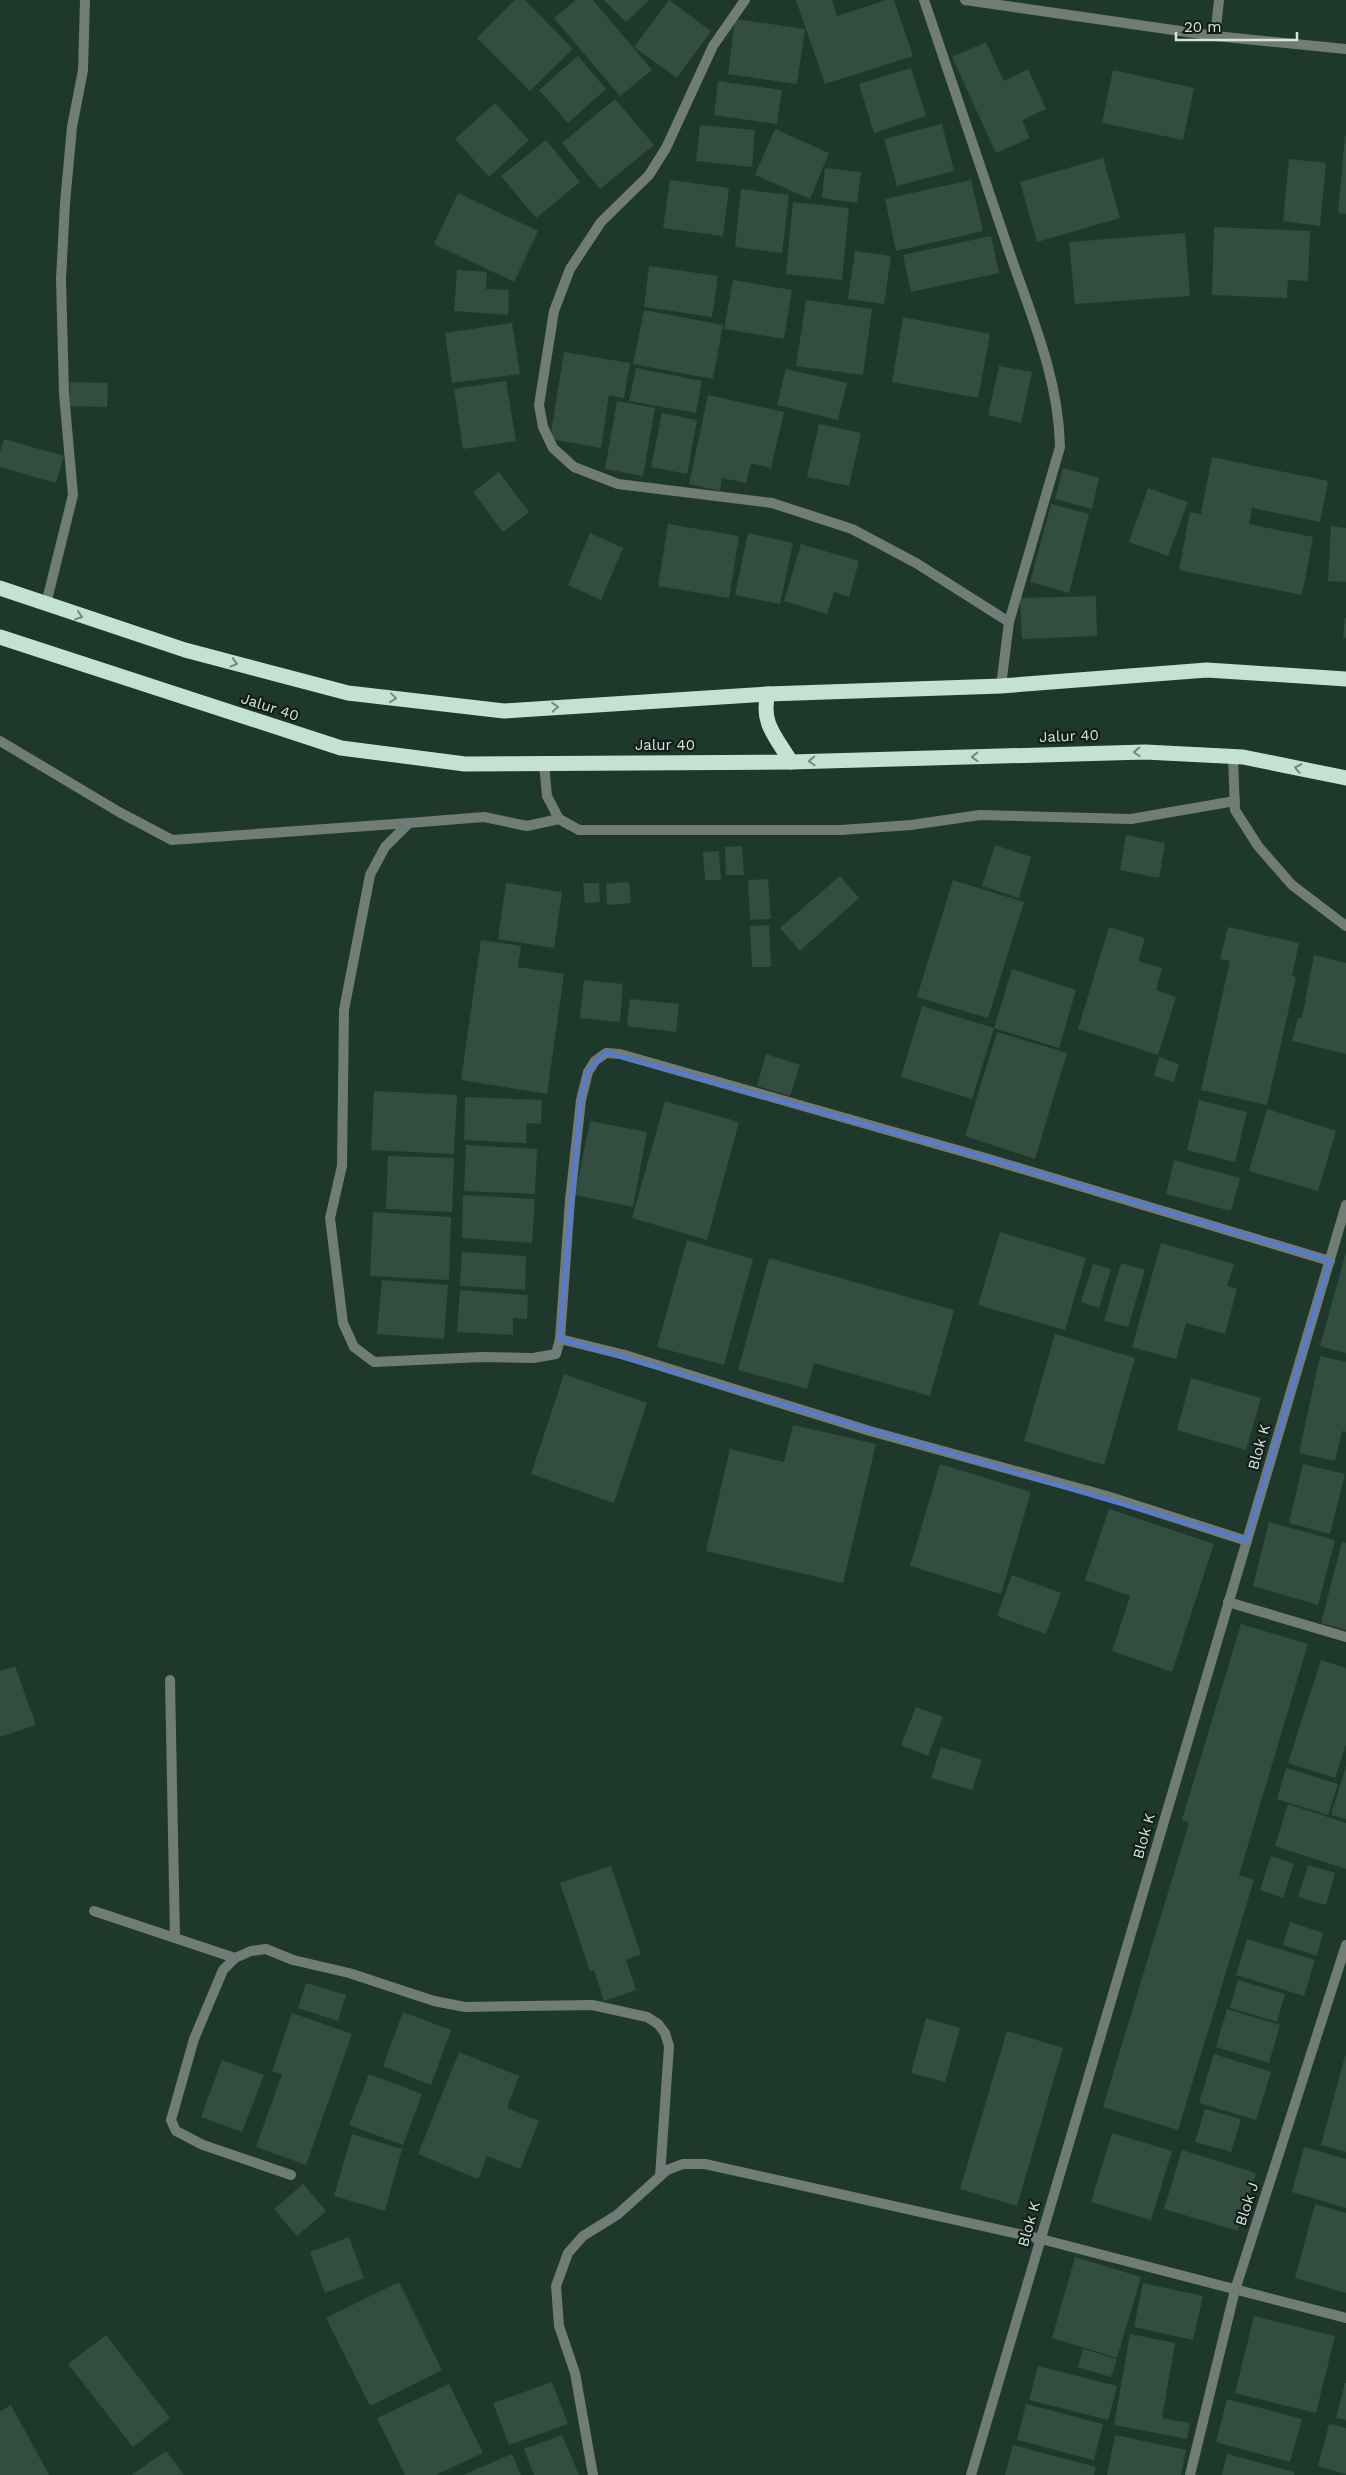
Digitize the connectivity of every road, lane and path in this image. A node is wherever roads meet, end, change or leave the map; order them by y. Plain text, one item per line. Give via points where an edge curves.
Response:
1 (85, 0) edge
2 (745, 0) edge
3 (924, 0) edge
4 (965, 0) edge
5 (1219, 0) edge
6 (1215, 36) junction
7 (1346, 49) edge
8 (0, 588) edge
9 (46, 604) junction
10 (1009, 622) junction
11 (0, 637) edge
12 (1346, 679) edge
13 (1001, 686) junction
14 (768, 694) junction
15 (0, 741) edge
16 (1233, 757) junction
17 (791, 762) junction
18 (544, 764) junction
19 (1346, 778) edge
20 (1234, 801) junction
21 (558, 819) junction
22 (409, 823) junction
23 (1346, 926) edge
24 (1346, 1205) edge
25 (1330, 1261) junction
26 (560, 1339) junction
27 (1247, 1541) junction
28 (1228, 1602) junction
29 (1346, 1636) edge
30 (170, 1680) dead end
31 (94, 1911) dead end
32 (175, 1938) junction
33 (1346, 1945) edge
34 (235, 1958) junction
35 (290, 2175) dead end
36 (660, 2176) junction
37 (1040, 2239) junction
38 (1235, 2290) junction
39 (1346, 2318) edge
40 (593, 2475) edge
41 (971, 2475) edge
42 (1190, 2475) edge

1 - 9 street via 83,70 70,146 61,279 64,394 73,495
2 - 10 street via 713,46 666,148 649,175 601,222 570,269 554,311 539,405 543,427 553,448 574,467 618,484 772,503 852,529 916,563
3 - 10 street via 1054,386 1059,419 1060,447
4 - 6 street
5 - 6 street
6 - 7 street
8 - 9 highway
9 -> 14 highway via 185,650 348,693 504,711
10 - 13 street
11 - 18 highway, Jalur 40 via 341,748 465,764
12 - 13 highway via 1208,670
13 - 14 highway
14 - 17 highway via 765,717
15 - 22 street via 172,840
16 -> 17 highway, Jalur 40 via 1146,752
19 -> 16 highway, Jalur 40
16 - 20 street
17 - 18 highway, Jalur 40
18 - 21 street via 547,796
20 - 21 street via 1131,819 980,815 911,825 841,830 579,830
20 - 23 street via 1235,810 1258,846 1292,885
21 - 22 street via 527,826 484,817
22 - 26 street via 385,847 370,875 344,1010 342,1166 330,1218 342,1323 354,1347 374,1362 532,1358 556,1354
24 - 25 street, Blok K
25 - 26 street via 980,1156 620,1054 606,1053 588,1072 581,1100
25 - 27 street, Blok K
26 - 27 street via 625,1355 870,1431 1107,1496
27 - 28 street, Blok K
28 - 29 street
28 - 37 street, Blok K
30 - 32 street
31 - 32 street
32 - 34 street
33 - 38 street, Blok J
34 - 35 street via 223,1970 194,2040 171,2120 176,2132 203,2145
34 - 36 street via 266,1949 293,1960 465,2007 592,2005 647,2016 665,2033 669,2046
36 - 37 street via 683,2164 706,2164
36 - 40 street via 617,2214 583,2236 568,2253 556,2286 559,2326 575,2373
37 - 38 street
37 - 41 street, Blok K
38 - 39 street
38 - 42 street, Blok J

